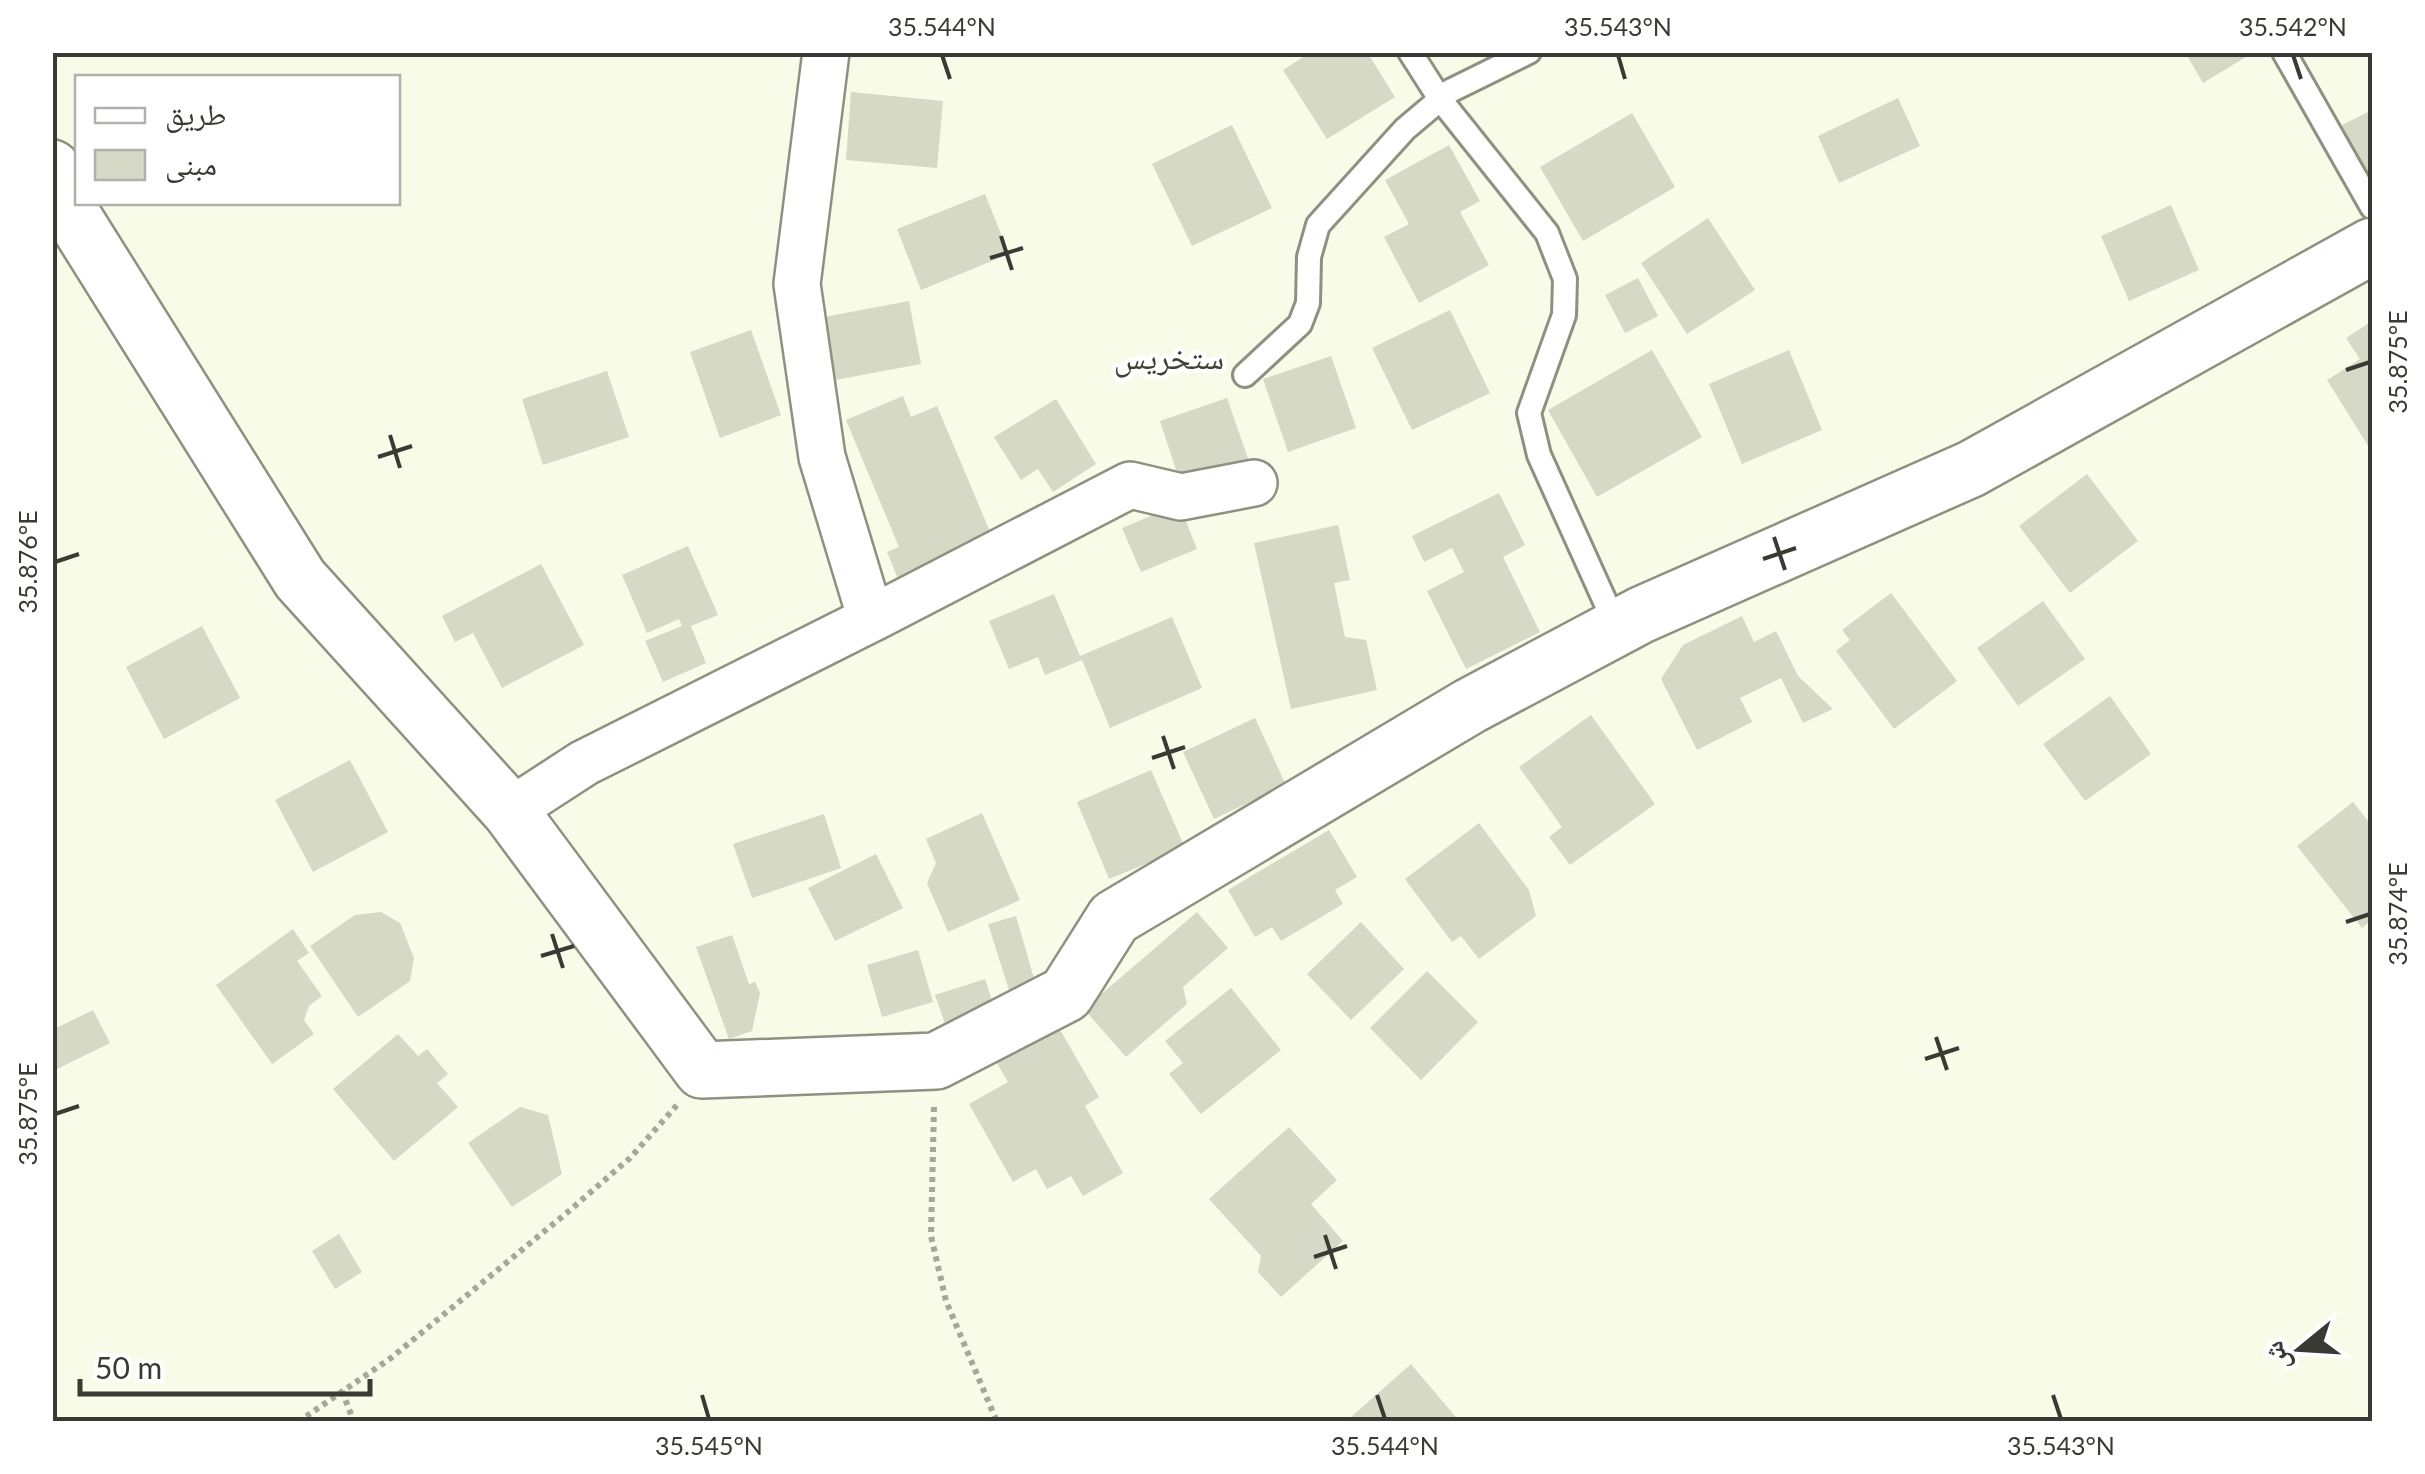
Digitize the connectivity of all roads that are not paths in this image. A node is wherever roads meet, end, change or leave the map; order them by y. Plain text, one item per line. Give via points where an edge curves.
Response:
1 (826, 52) edge
2 (1410, 52) edge
3 (1529, 52) edge
4 (2284, 52) edge
5 (1440, 99) junction
6 (52, 168) edge
7 (2372, 207) edge
8 (2372, 246) edge
9 (1245, 375) dead end
10 (1254, 483) dead end
11 (871, 619) junction
12 (1617, 628) junction
13 (510, 811) junction

1 - 11 street via 796,284 822,457
2 - 5 lane
3 - 5 lane
4 - 7 lane
5 - 9 lane via 1318,225 1300,324
5 - 12 lane via 1547,233 1565,279 1564,315 1529,413 1539,456
6 - 13 street via 69,210 300,578
8 - 12 street via 1971,468
10 - 11 street via 1181,497 1130,486
11 - 13 street via 584,763
12 - 13 street via 1470,706 1114,918 1066,994 936,1060 702,1070

